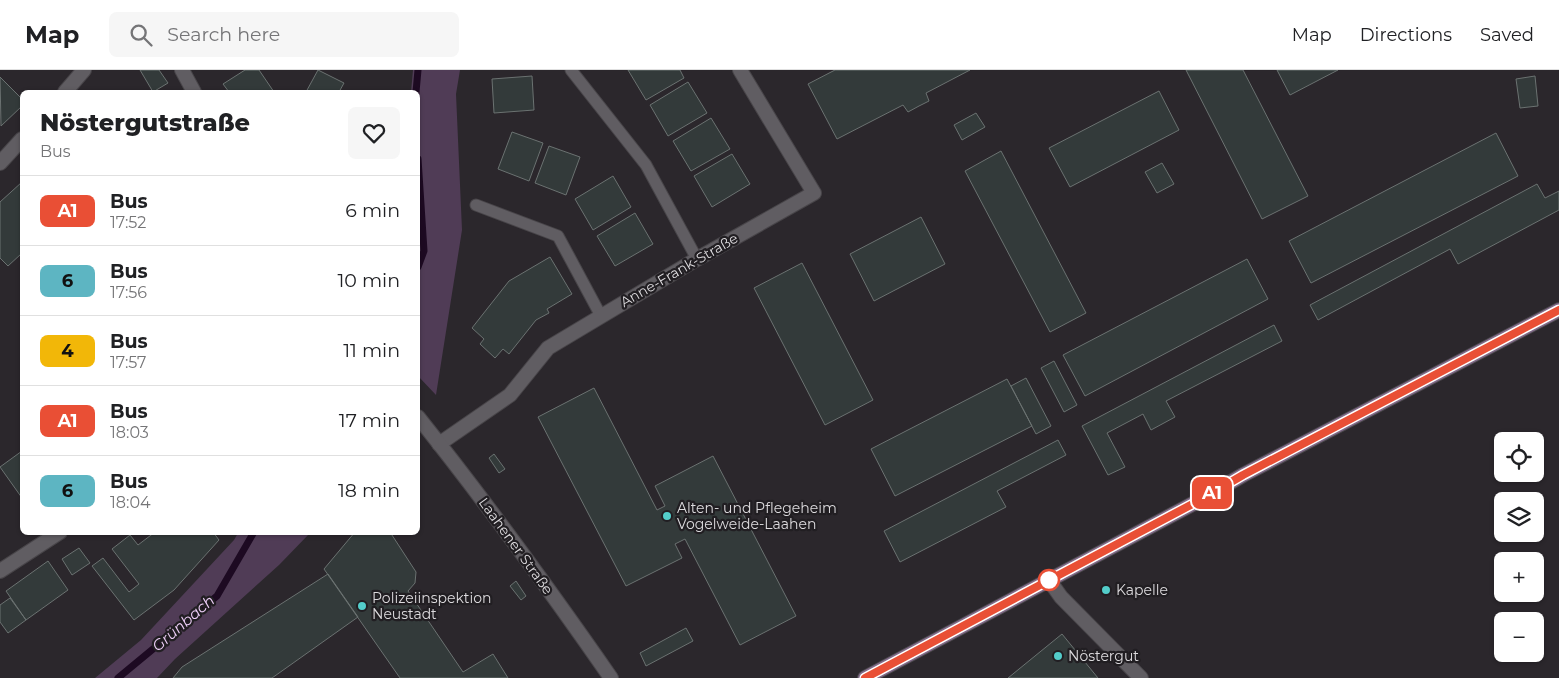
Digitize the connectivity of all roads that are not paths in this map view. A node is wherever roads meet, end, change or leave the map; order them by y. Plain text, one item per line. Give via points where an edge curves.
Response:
1 (84, 70) edge
2 (182, 70) edge
3 (571, 70) edge
4 (740, 70) edge
5 (67, 90) edge
6 (193, 90) edge
7 (20, 141) edge
8 (0, 163) edge
9 (476, 206) dead end
10 (697, 259) junction
11 (1559, 310) edge
12 (601, 316) junction
13 (420, 420) edge
14 (439, 444) junction
15 (55, 535) edge
16 (0, 571) edge
17 (1049, 580) junction
18 (883, 674) edge
19 (611, 678) edge
20 (865, 678) edge
21 (1142, 678) edge

1 - 5 street
2 - 6 street
3 - 10 lane via 646,165
4 - 10 street, Anne-Frank-Straße via 814,192
7 - 8 street
9 - 12 lane via 558,236
10 - 12 street, Anne-Frank-Straße
11 - 17 main road
12 - 14 street, Anne-Frank-Straße via 548,348 510,395
13 - 14 street, Laahener Straße
14 - 19 street, Laahener Straße via 535,570
15 - 16 street
17 - 18 main road
17 - 21 street via 1061,597
18 - 20 main road

